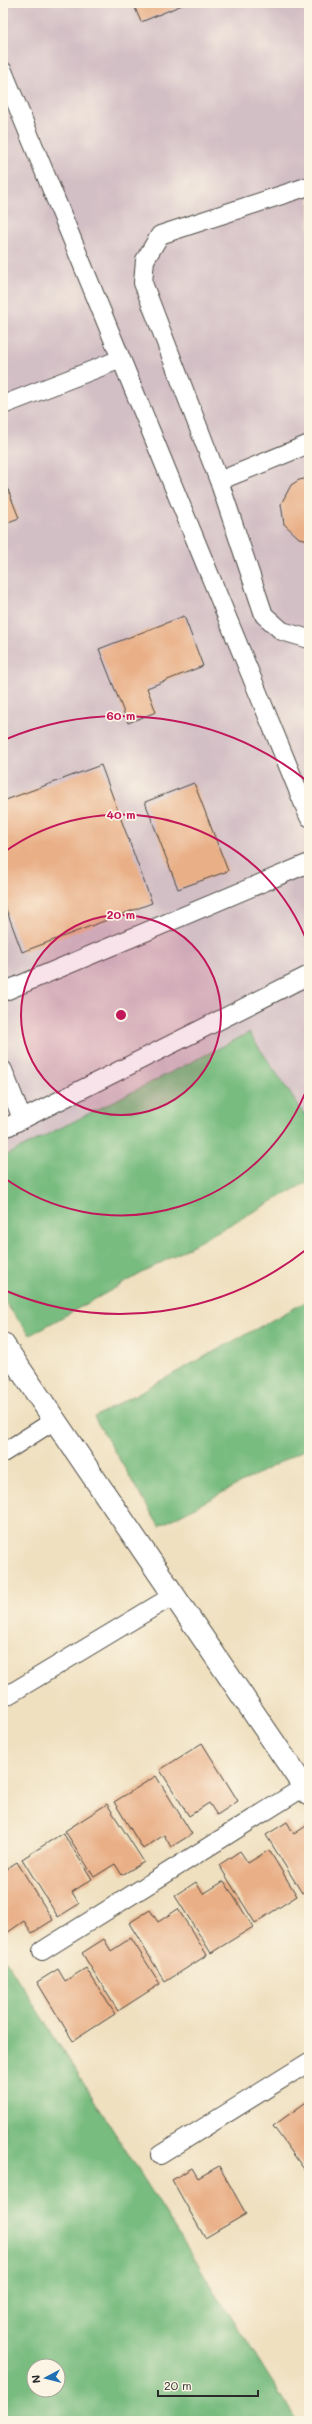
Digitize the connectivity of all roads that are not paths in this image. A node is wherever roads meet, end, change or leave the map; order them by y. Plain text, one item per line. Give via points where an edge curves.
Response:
1 (3, 71) edge
2 (309, 186) edge
3 (121, 359) junction
4 (3, 405) edge
5 (309, 444) edge
6 (219, 481) junction
7 (309, 639) edge
8 (309, 817) edge
9 (309, 863) edge
10 (309, 975) edge
11 (3, 992) edge
12 (3, 1070) edge
13 (22, 1119) junction
14 (3, 1129) edge
15 (3, 1344) edge
16 (55, 1420) junction
17 (3, 1453) edge
18 (174, 1595) junction
19 (3, 1698) edge
20 (307, 1790) edge
21 (42, 1951) dead end
22 (309, 2062) edge
23 (160, 2155) dead end

1 - 3 lane
2 - 6 lane via 160,235 144,260 143,283
3 - 4 lane
3 - 8 lane
5 - 6 lane
6 - 7 lane via 264,615 282,631
9 - 11 lane
10 - 13 lane
12 - 13 lane
13 - 14 lane
15 - 16 street
16 - 17 lane
16 - 18 street
18 - 19 lane
18 - 20 street
20 - 21 lane
22 - 23 lane

